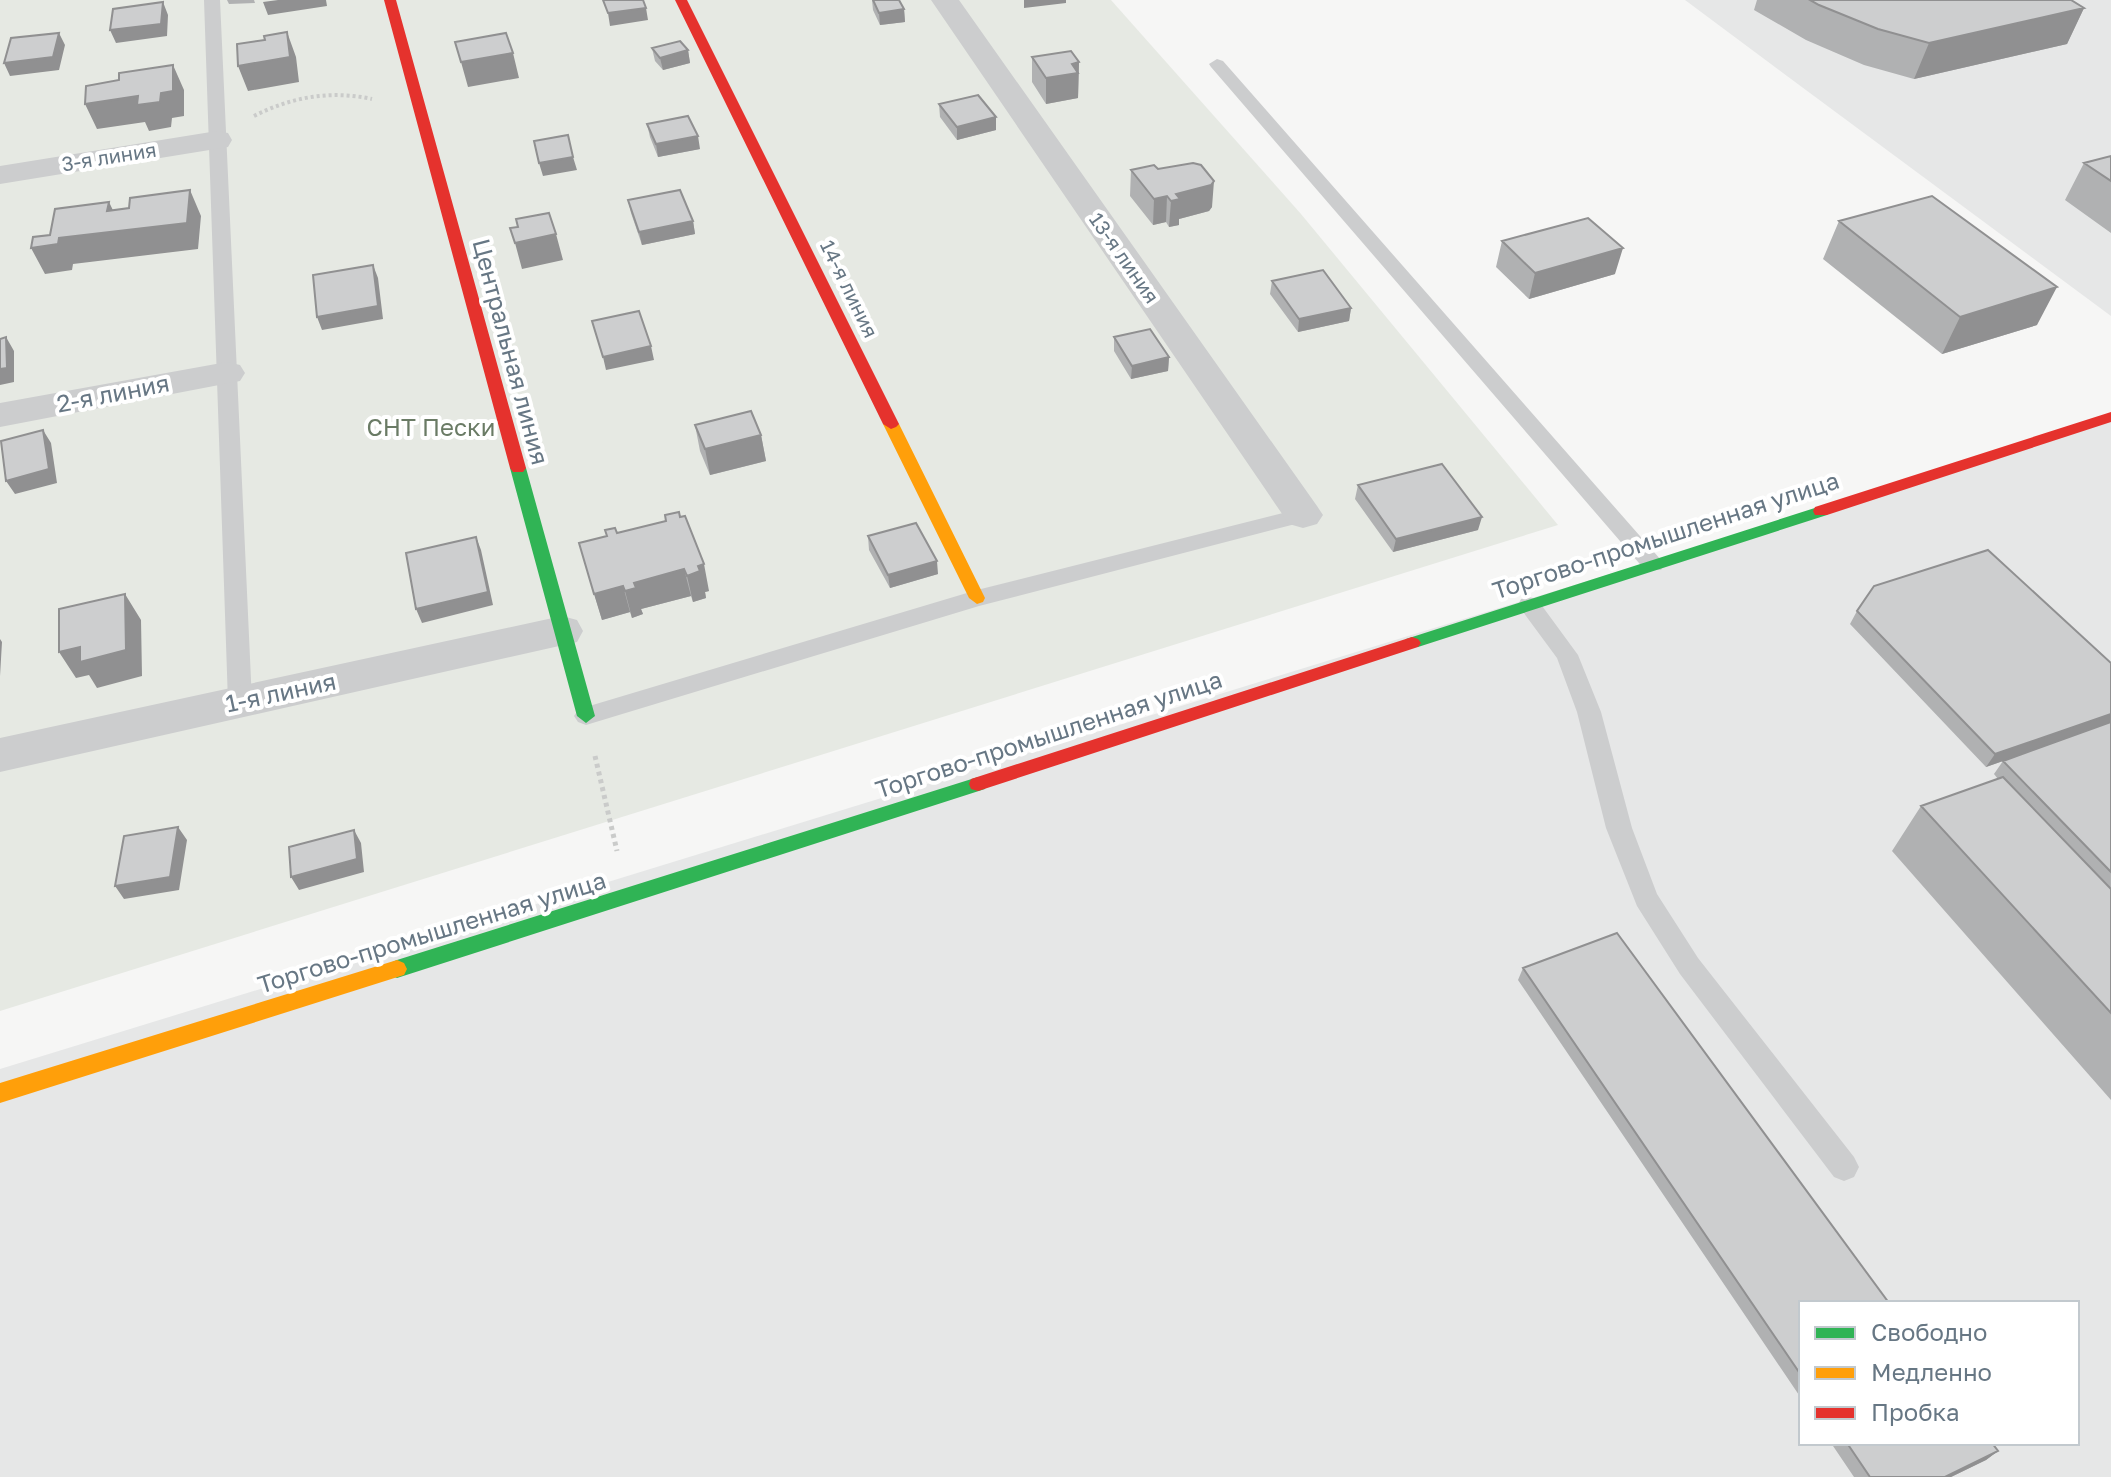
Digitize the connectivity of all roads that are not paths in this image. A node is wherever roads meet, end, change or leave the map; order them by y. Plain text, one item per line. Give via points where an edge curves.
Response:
1 (212, 0) edge
2 (390, 0) edge
3 (681, 0) edge
4 (945, 0) edge
5 (1217, 64) dead end
6 (217, 140) junction
7 (0, 175) edge
8 (227, 373) junction
9 (0, 415) edge
10 (2111, 417) edge
11 (1303, 515) joint
12 (1653, 565) junction
13 (977, 598) junction
14 (1529, 605) junction
15 (562, 631) junction
16 (240, 702) junction
17 (586, 716) joint
18 (0, 755) edge
19 (0, 1093) edge
20 (1844, 1167) dead end

1 - 6 lane
2 - 15 street, Центральная линия
3 - 13 street, 14-я линия
4 - 11 street, 13-я линия
5 - 12 lane
6 - 7 street, 3-я линия
6 - 8 lane
8 - 9 street, 2-я линия
8 - 16 lane
10 - 12 street, Торгово-промышленная улица
11 - 13 lane
12 - 14 street, Торгово-промышленная улица
13 - 17 lane
14 - 19 street, Торгово-промышленная улица via 625,898
14 - 20 lane via 1567,655 1589,712 1619,828 1646,898 1689,966
15 - 16 street, 1-я линия
15 - 17 street, Центральная линия
16 - 18 street, 1-я линия

